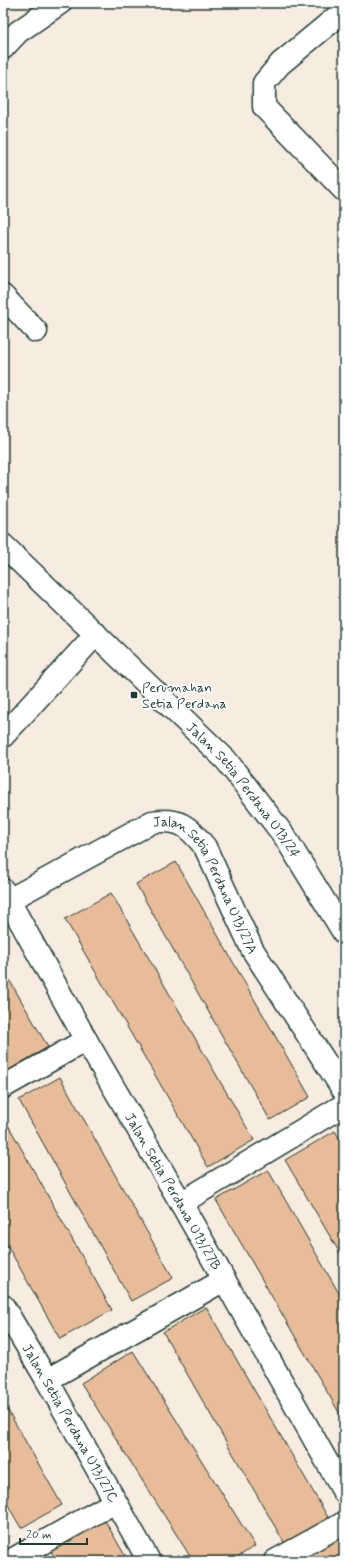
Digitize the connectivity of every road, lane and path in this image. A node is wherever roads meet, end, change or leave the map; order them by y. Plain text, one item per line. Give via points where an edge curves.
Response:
1 (60, 3) edge
2 (344, 11) edge
3 (3, 48) edge
4 (344, 190) edge
5 (3, 296) edge
6 (36, 331) dead end
7 (3, 545) edge
8 (96, 634) junction
9 (3, 736) edge
10 (6, 895) edge
11 (344, 933) edge
12 (86, 1040) junction
13 (3, 1087) edge
14 (344, 1091) edge
15 (344, 1105) edge
16 (181, 1203) junction
17 (224, 1280) junction
18 (3, 1306) edge
19 (47, 1380) junction
20 (341, 1480) edge
21 (115, 1502) junction
22 (344, 1523) edge
23 (10, 1561) edge
24 (149, 1561) edge
25 (275, 1561) edge

1 - 3 street via 18,32
2 - 4 street via 280,64 264,84 264,107
5 - 6 street
7 - 8 street, Jalan Setia Perdana U13/24
8 - 9 street
8 - 11 street, Jalan Setia Perdana U13/24 via 226,760 285,837
10 - 12 street, Jalan Setia Perdana U13/27B
10 - 14 street, Jalan Setia Perdana U13/27A via 152,822 167,820 182,824 205,847 252,949
12 - 13 street
12 - 16 street, Jalan Setia Perdana U13/27B
15 - 16 street
16 - 17 street, Jalan Setia Perdana U13/27B
17 - 19 street
17 - 20 street, Jalan Setia Perdana U13/27B
18 - 19 street, Jalan Setia Perdana U13/27C
19 - 21 street, Jalan Setia Perdana U13/27C
21 - 23 street
21 - 24 street, Jalan Setia Perdana U13/27C
22 - 25 street

